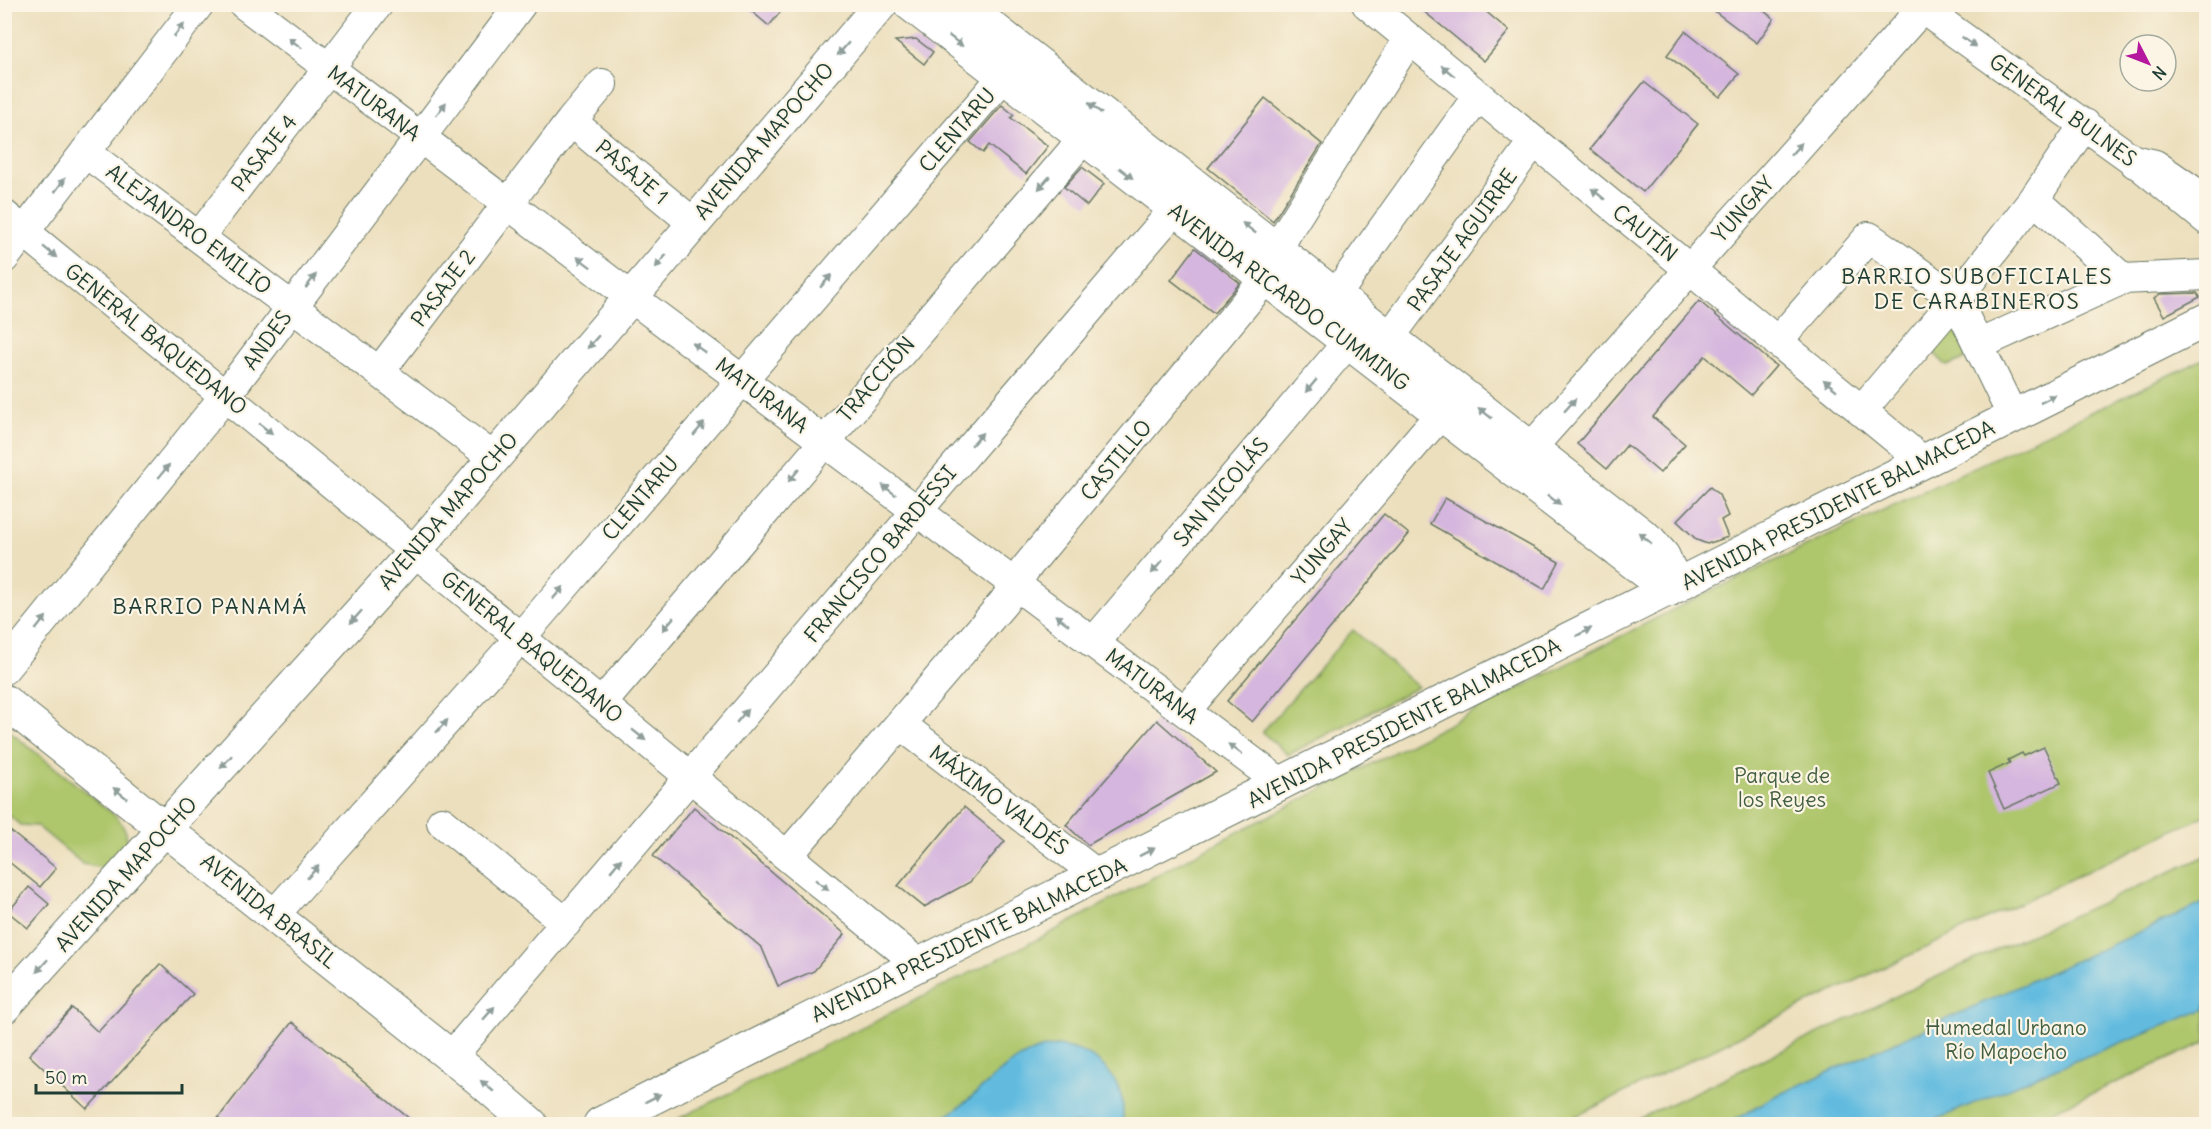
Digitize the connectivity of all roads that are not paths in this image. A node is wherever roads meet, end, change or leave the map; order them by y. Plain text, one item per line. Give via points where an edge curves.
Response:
1 (199, 4) edge
2 (244, 4) edge
3 (378, 4) edge
4 (521, 4) edge
5 (881, 4) edge
6 (910, 4) edge
7 (962, 4) edge
8 (1367, 4) edge
9 (1921, 6) edge
10 (1409, 39) junction
11 (329, 69) junction
12 (1003, 77) junction
13 (602, 84) dead end
14 (1478, 96) junction
15 (571, 121) junction
16 (2085, 124) junction
17 (420, 137) junction
18 (1083, 139) junction
19 (1534, 141) junction
20 (85, 152) junction
21 (2136, 162) junction
22 (1184, 197) junction
23 (2034, 198) junction
24 (2206, 202) edge
25 (507, 204) junction
26 (2206, 219) edge
27 (15, 223) edge
28 (693, 223) junction
29 (199, 237) junction
30 (4, 258) edge
31 (1271, 264) junction
32 (1689, 270) junction
33 (2206, 275) edge
34 (2123, 279) junction
35 (1335, 296) junction
36 (631, 297) junction
37 (1956, 299) junction
38 (291, 306) junction
39 (2206, 320) edge
40 (1389, 338) junction
41 (1348, 341) junction
42 (1778, 342) junction
43 (1978, 345) junction
44 (379, 372) junction
45 (741, 380) junction
46 (225, 396) junction
47 (1450, 403) junction
48 (1862, 411) junction
49 (2013, 417) junction
50 (823, 441) junction
51 (494, 458) junction
52 (1522, 459) junction
53 (1924, 462) junction
54 (917, 511) junction
55 (415, 551) junction
56 (1015, 584) junction
57 (1673, 588) junction
58 (520, 638) junction
59 (1093, 643) junction
60 (4, 669) edge
61 (4, 701) edge
62 (601, 704) junction
63 (1185, 711) junction
64 (900, 724) junction
65 (690, 777) junction
66 (1282, 784) junction
67 (442, 822) dead end
68 (166, 830) junction
69 (787, 856) junction
70 (1099, 876) junction
71 (274, 915) junction
72 (566, 923) junction
73 (920, 965) junction
74 (4, 1007) edge
75 (451, 1057) junction
76 (531, 1125) edge
77 (600, 1125) edge

20 -> 1 street
11 -> 2 street, MATURANA
3 - 11 street, PASAJE 4
17 -> 4 street, ANDES
5 -> 28 main road, AVENIDA MAPOCHO
6 -> 12 main road, AVENIDA RICARDO CUMMING
22 -> 7 main road, AVENIDA RICARDO CUMMING
8 - 10 street, CAUTÍN
9 -> 16 street, GENERAL BULNES
32 -> 9 street, YUNGAY
14 -> 10 street, CAUTÍN
10 - 31 street, CASTILLO
11 - 17 street, MATURANA
11 - 29 street, PASAJE 4
12 - 18 main road, AVENIDA RICARDO CUMMING
45 -> 12 street, CLENTARU
13 - 15 street
14 - 19 street, CAUTÍN
14 - 35 street
15 - 25 street
15 - 28 street, PASAJE 1
16 - 21 street, GENERAL BULNES
16 - 23 street
17 - 25 street, MATURANA
38 -> 17 street, ANDES
18 -> 22 main road, AVENIDA RICARDO CUMMING
18 -> 50 street, TRACCIÓN
32 -> 19 street, CAUTÍN
19 - 40 street, PASAJE AGUIRRE
27 -> 20 street
20 - 29 street, ALEJANDRO EMILIO
21 - 24 main road via 2154,166
21 - 26 street, GENERAL BULNES
22 - 31 main road, AVENIDA RICARDO CUMMING
54 -> 22 street, FRANCISCO BARDESSI
23 - 34 street
23 - 37 street
36 -> 25 street, MATURANA
25 - 44 street, PASAJE 2
27 - 30 street
27 -> 46 street, GENERAL BAQUEDANO
28 -> 36 main road, AVENIDA MAPOCHO
29 - 38 street, ALEJANDRO EMILIO
31 - 35 main road, AVENIDA RICARDO CUMMING
31 - 41 main road, AVENIDA RICARDO CUMMING
31 - 56 street, CASTILLO
32 - 42 street, CAUTÍN
52 -> 32 street, YUNGAY
33 - 34 street
34 - 43 street
35 - 40 main road, AVENIDA RICARDO CUMMING
45 -> 36 street, MATURANA
36 -> 51 main road, AVENIDA MAPOCHO
37 - 42 street via 1869,237
37 - 43 street
37 - 48 street
38 - 44 street, ALEJANDRO EMILIO
38 - 46 street, ANDES
49 -> 39 main road, AVENIDA PRESIDENTE BALMACEDA
40 - 47 main road, AVENIDA RICARDO CUMMING
41 - 47 main road, AVENIDA RICARDO CUMMING
41 -> 59 street, SAN NICOLÁS
48 -> 42 street, CAUTÍN
43 - 49 street
44 - 51 street, ALEJANDRO EMILIO
45 - 50 street, MATURANA
58 -> 45 street, CLENTARU
46 -> 55 street, GENERAL BAQUEDANO
60 -> 46 street, ANDES
47 - 52 main road, AVENIDA RICARDO CUMMING
47 - 63 street, YUNGAY
48 - 53 street, CAUTÍN
49 - 53 main road, AVENIDA PRESIDENTE BALMACEDA
54 -> 50 street, MATURANA
50 -> 62 street, TRACCIÓN
51 - 55 main road, AVENIDA MAPOCHO
52 - 57 main road, AVENIDA RICARDO CUMMING via 1650,541 1663,556
53 - 57 main road, AVENIDA PRESIDENTE BALMACEDA
54 - 56 street, MATURANA
65 -> 54 street, FRANCISCO BARDESSI
55 - 58 street, GENERAL BAQUEDANO
55 -> 68 main road, AVENIDA MAPOCHO
59 -> 56 street, MATURANA
56 - 64 street, CASTILLO
66 -> 57 main road, AVENIDA PRESIDENTE BALMACEDA
58 - 62 street, GENERAL BAQUEDANO
71 -> 58 street, CLENTARU
59 - 63 street, MATURANA
68 -> 61 main road, AVENIDA BRASIL
62 -> 65 street, GENERAL BAQUEDANO
66 -> 63 street, MATURANA
64 - 69 street, CASTILLO
64 - 70 street, MÁXIMO VALDÉS
65 - 69 street, GENERAL BAQUEDANO
72 -> 65 street, FRANCISCO BARDESSI
70 -> 66 main road, AVENIDA PRESIDENTE BALMACEDA
67 - 72 street
68 - 71 main road, AVENIDA BRASIL
68 -> 74 main road, AVENIDA MAPOCHO
69 -> 73 street, GENERAL BAQUEDANO
70 - 73 main road, AVENIDA PRESIDENTE BALMACEDA
71 - 75 main road, AVENIDA BRASIL
75 -> 72 street, FRANCISCO BARDESSI
77 -> 73 main road, AVENIDA PRESIDENTE BALMACEDA
76 -> 75 main road, AVENIDA BRASIL

